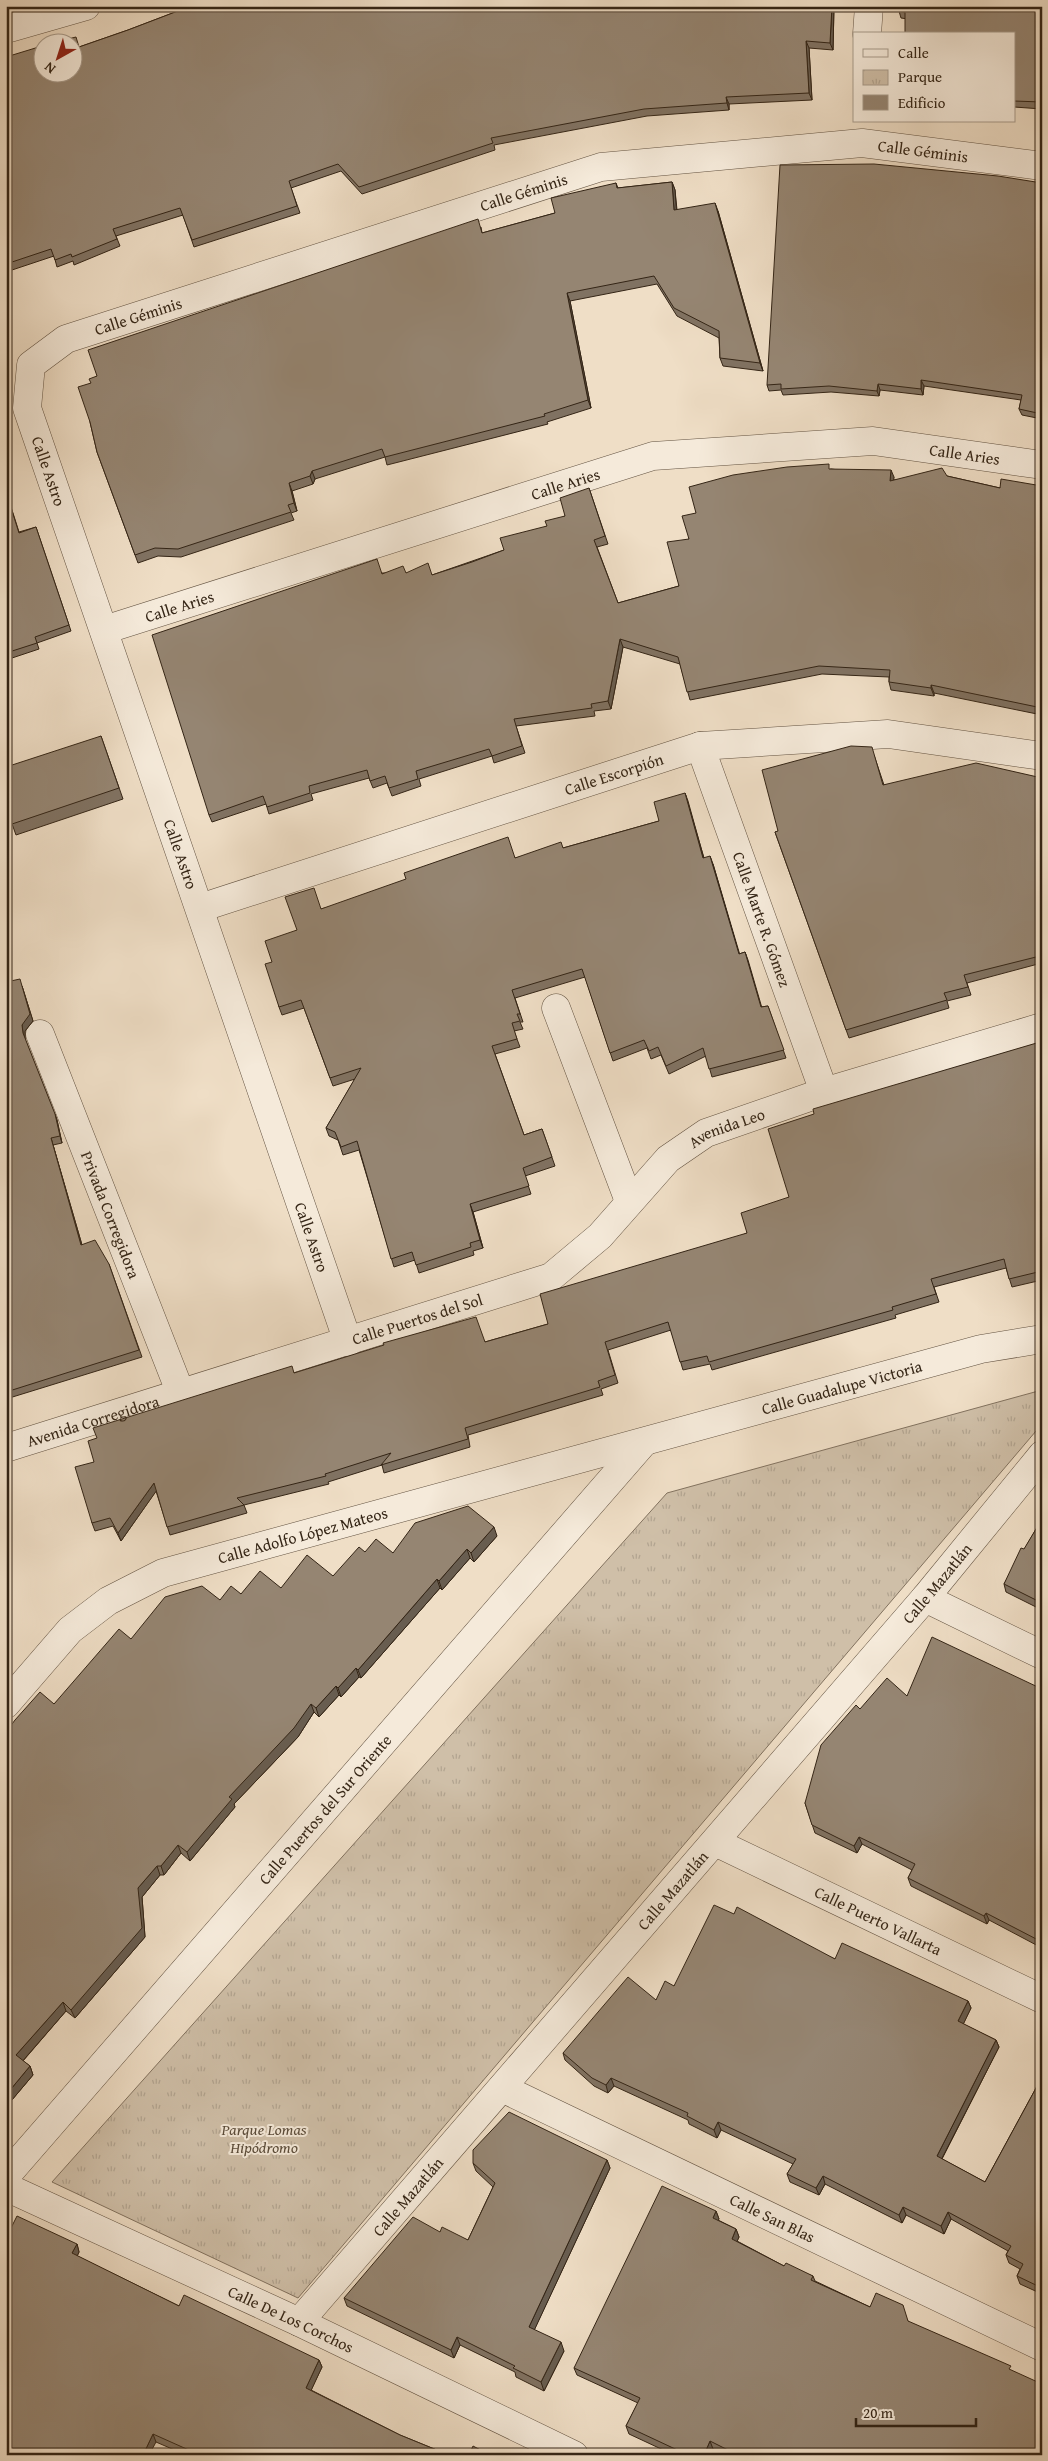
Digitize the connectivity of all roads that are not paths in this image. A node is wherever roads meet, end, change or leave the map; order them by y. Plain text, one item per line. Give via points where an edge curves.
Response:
1 (86, 6) edge
2 (869, 6) edge
3 (6, 29) edge
4 (868, 32) edge
5 (862, 132) edge
6 (1042, 166) edge
7 (31, 365) joint
8 (1042, 465) edge
9 (104, 630) junction
10 (700, 746) junction
11 (1042, 756) edge
12 (200, 908) junction
13 (556, 1008) dead end
14 (1042, 1027) edge
15 (40, 1034) dead end
16 (824, 1092) junction
17 (629, 1201) junction
18 (1042, 1339) edge
19 (348, 1342) junction
20 (181, 1394) junction
21 (644, 1442) junction
22 (6, 1448) edge
23 (1042, 1455) edge
24 (925, 1598) junction
25 (1042, 1654) edge
26 (6, 1704) edge
27 (715, 1842) junction
28 (1042, 1999) edge
29 (502, 2088) junction
30 (6, 2176) edge
31 (6, 2187) edge
32 (299, 2322) junction
33 (1042, 2347) edge
34 (574, 2455) edge

1 - 3 street
2 - 4 street
5 - 6 street, Calle Géminis
5 - 7 street, Calle Géminis via 601,167 66,339
7 - 9 street, Calle Astro via 27,408
8 - 9 street, Calle Aries via 873,441 653,456
9 - 12 street, Calle Astro
10 - 11 street, Calle Escorpión via 888,734
10 - 12 street, Calle Escorpión
10 - 16 street, Calle Marte R. Gómez
12 - 19 street, Calle Astro
13 - 17 street
14 - 16 street, Avenida Leo
15 - 20 street, Privada Corregidora
16 - 17 street, Avenida Leo via 706,1133 668,1159
17 - 19 street, Calle Puertos del Sol via 600,1236 551,1277
18 - 21 street, Calle Guadalupe Victoria via 981,1349
19 - 20 street, Calle Puertos del Sol
20 - 22 street, Avenida Corregidora
21 - 26 street, Calle Adolfo López Mateos via 163,1573 108,1601 70,1630
21 - 30 street, Calle Puertos del Sur Oriente
23 - 24 street, Calle Mazatlán
24 - 25 street
24 - 27 street, Calle Mazatlán
27 - 28 street, Calle Puerto Vallarta
27 - 29 street, Calle Mazatlán
29 - 32 street, Calle Mazatlán
29 - 33 street, Calle San Blas
31 - 32 street, Calle De Los Corchos
32 - 34 street, Calle De Los Corchos

